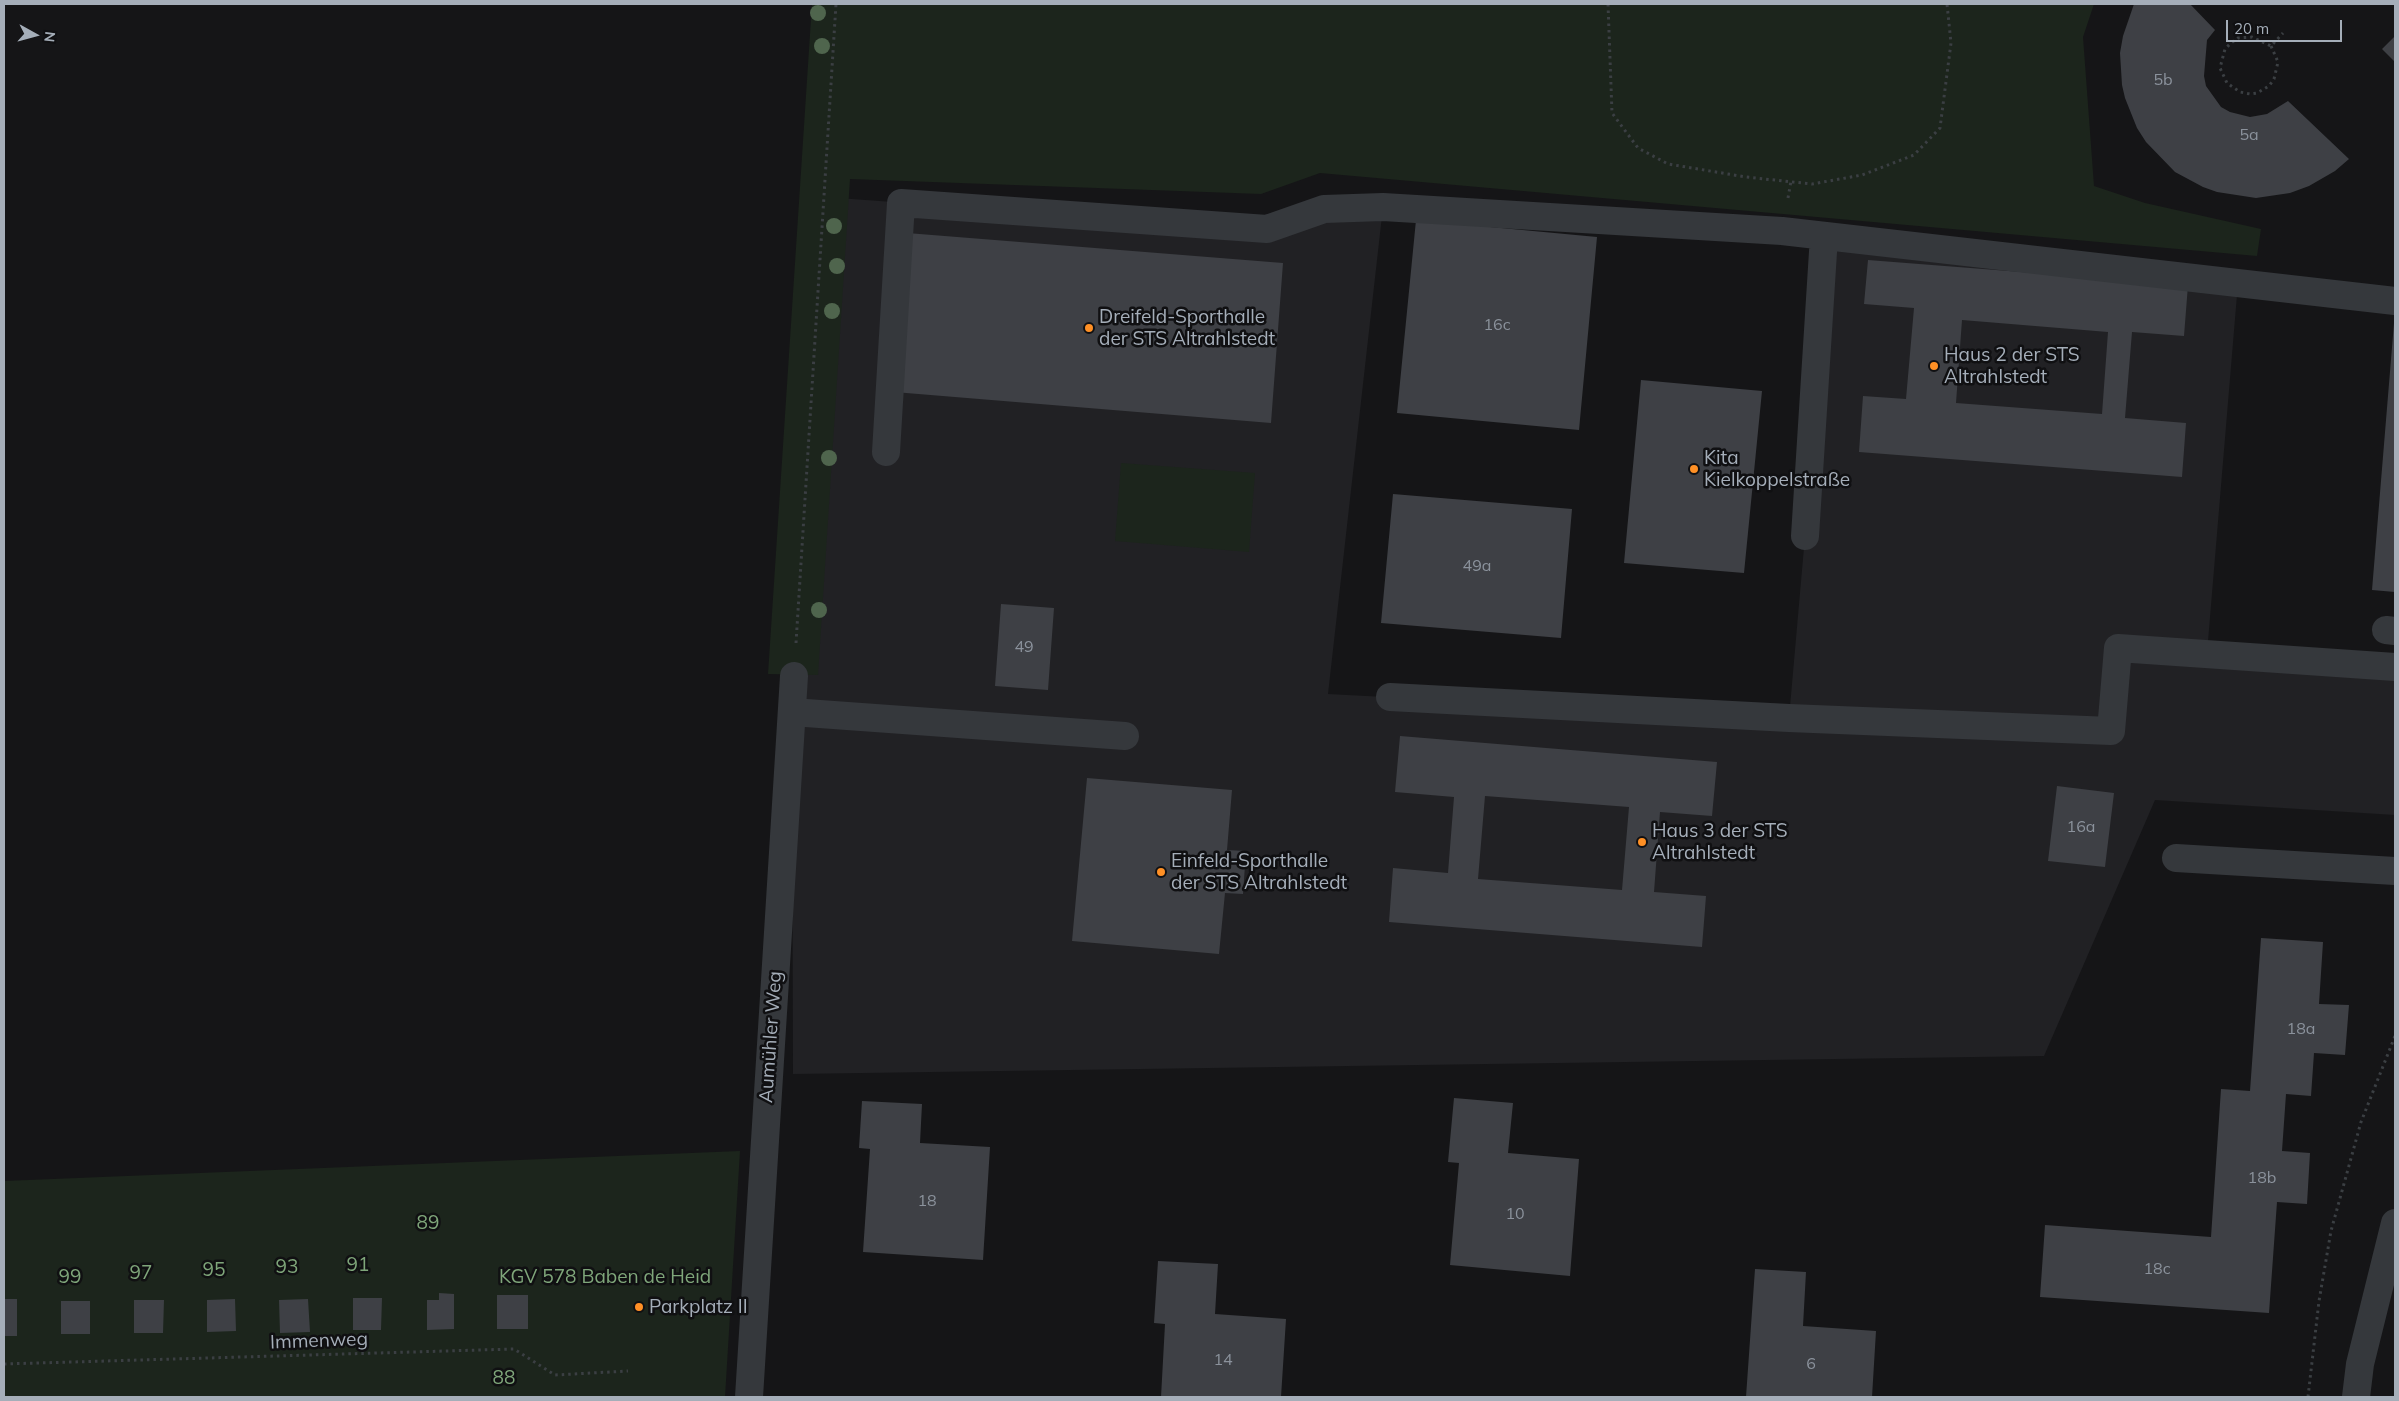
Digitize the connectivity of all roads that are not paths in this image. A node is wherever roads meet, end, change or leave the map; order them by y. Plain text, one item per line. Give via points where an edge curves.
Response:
1 (1824, 236) junction
2 (2395, 301) edge
3 (886, 452) dead end
4 (1805, 536) dead end
5 (2395, 667) edge
6 (794, 676) road end
7 (1390, 698) dead end
8 (792, 712) junction
9 (1125, 736) dead end
10 (2176, 858) dead end
11 (2395, 871) edge
12 (2395, 1223) edge
13 (749, 1397) edge
14 (2356, 1397) edge

1 - 2 street
1 - 3 street via 1383,207 1324,209 1267,229 901,203
1 - 4 street
5 - 7 street via 2118,648 2111,731
6 - 8 street, Aumühler Weg
8 - 9 street
8 - 13 street, Aumühler Weg
10 - 11 street
12 - 14 street via 2360,1364

